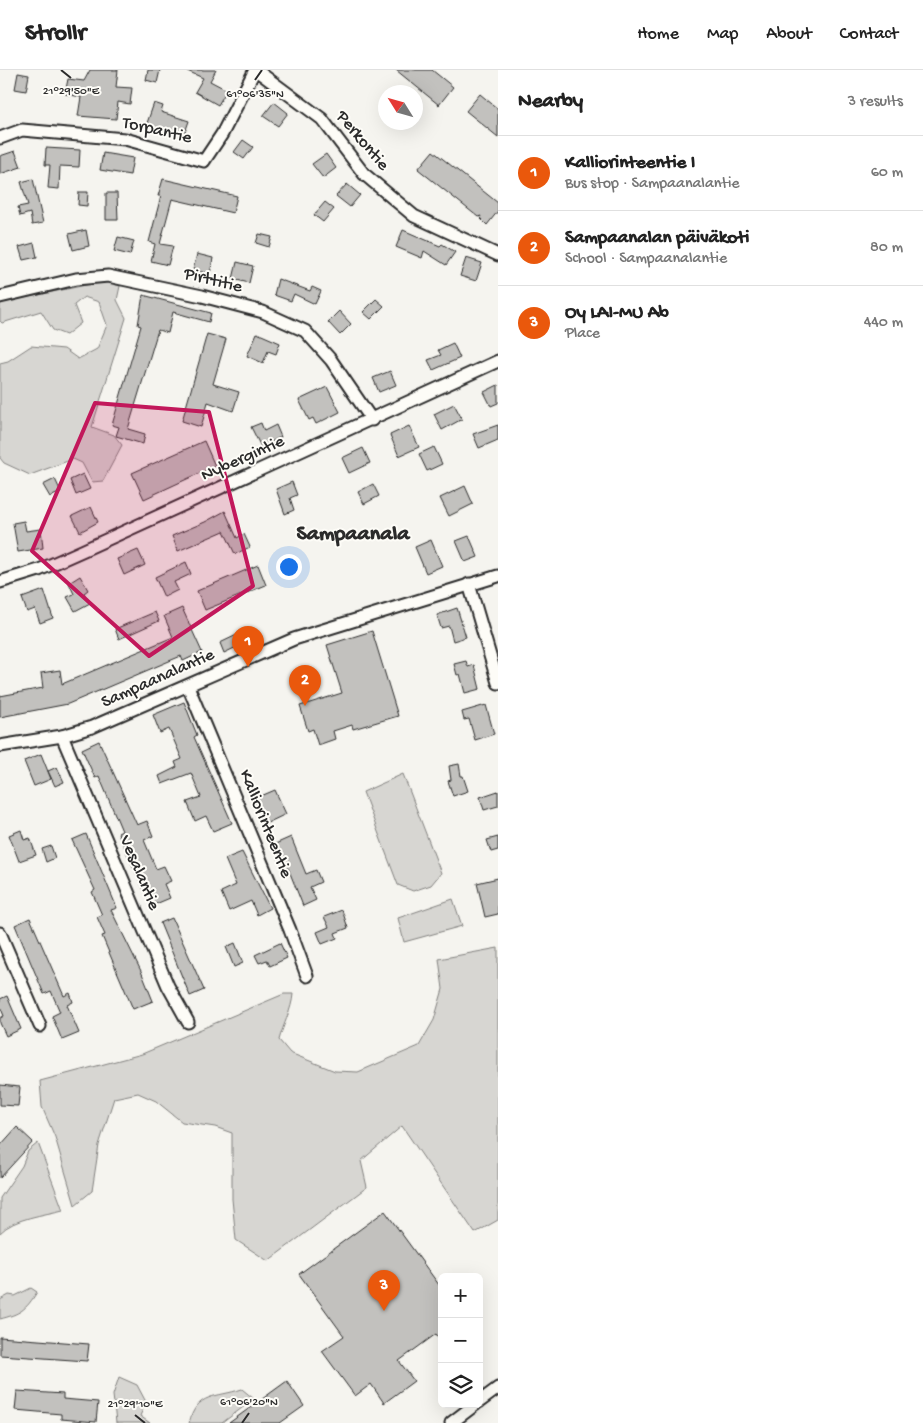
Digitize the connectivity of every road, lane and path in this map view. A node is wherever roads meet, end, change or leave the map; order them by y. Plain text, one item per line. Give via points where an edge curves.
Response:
1 (255, 70) edge
2 (0, 138) edge
3 (498, 255) edge
4 (0, 297) edge
5 (498, 361) edge
6 (372, 420) junction
7 (498, 576) edge
8 (0, 582) edge
9 (470, 584) junction
10 (498, 683) edge
11 (188, 686) junction
12 (62, 736) junction
13 (0, 746) edge
14 (0, 933) edge
15 (306, 976) dead end
16 (188, 1022) dead end
17 (40, 1026) dead end
18 (498, 1388) edge
19 (483, 1399) edge
20 (471, 1408) edge
21 (450, 1423) edge

1 - 2 street, Torpantie via 222,134 204,161 125,139 22,130
1 - 3 street, Perkontie via 322,119 364,174 414,216
4 - 6 street, Pirttitie via 76,279 108,276 263,312 305,331 331,360
5 - 6 street, Nybergintie
6 - 8 street, Nybergintie via 39,570
7 - 9 street, Sampaanalantie
9 - 10 street
9 - 11 street, Sampaanalantie via 294,640
11 - 12 street, Sampaanalantie via 92,727
11 - 15 street, Kalliorinteentie via 279,902
12 - 13 street, Sampaanalantie
12 - 16 street, Vesalantie via 168,986
14 - 17 street
18 - 19 street
20 - 21 street

